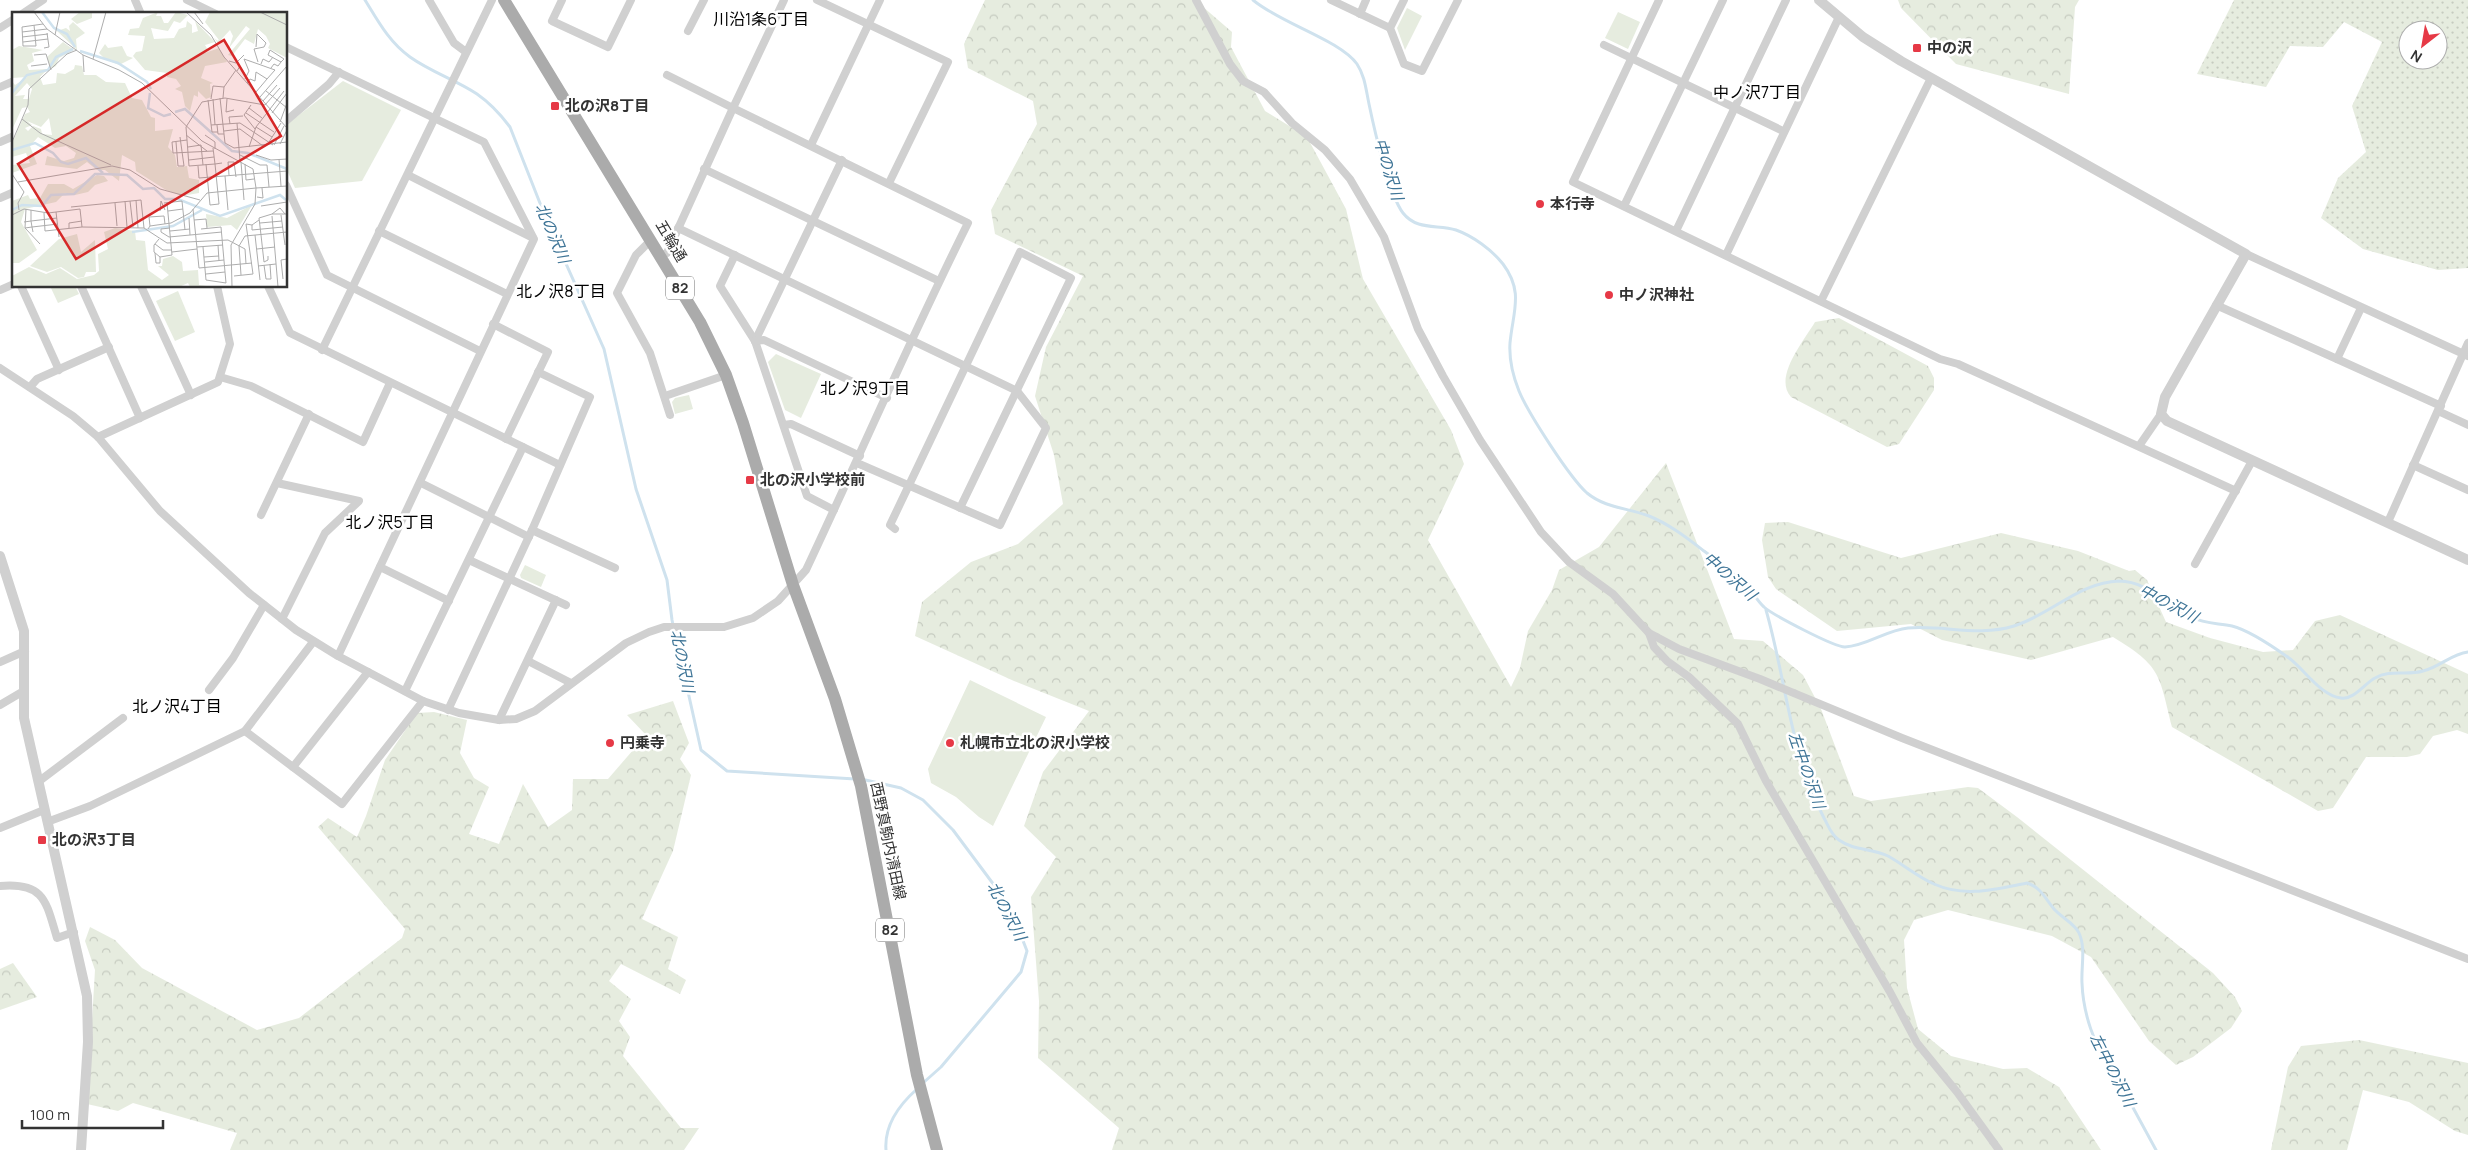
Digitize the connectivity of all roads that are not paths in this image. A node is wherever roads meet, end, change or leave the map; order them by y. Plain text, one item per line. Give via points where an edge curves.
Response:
1 (43, 0) edge
2 (187, 0) edge
3 (429, 0) edge
4 (492, 0) edge
5 (504, 0) edge
6 (562, 0) edge
7 (631, 0) edge
8 (704, 0) edge
9 (784, 0) edge
10 (817, 0) edge
11 (880, 0) edge
12 (1196, 0) edge
13 (1332, 0) edge
14 (1366, 0) edge
15 (1404, 0) edge
16 (1458, 0) edge
17 (1660, 0) edge
18 (1723, 0) edge
19 (1786, 0) edge
20 (1819, 0) edge
21 (25, 12) edge
22 (211, 12) edge
23 (1360, 14) junction
24 (1839, 17) junction
25 (12, 20) edge
26 (869, 25) junction
27 (0, 28) edge
28 (1390, 28) junction
29 (688, 31) dead end
30 (1604, 45) dead end
31 (288, 48) edge
32 (466, 52) junction
33 (1632, 58) junction
34 (339, 72) junction
35 (667, 75) dead end
36 (1930, 78) junction
37 (12, 82) edge
38 (1683, 83) junction
39 (0, 87) edge
40 (733, 108) junction
41 (1734, 108) junction
42 (436, 118) junction
43 (288, 119) edge
44 (1783, 131) junction
45 (12, 137) edge
46 (0, 142) edge
47 (811, 145) junction
48 (842, 160) junction
49 (704, 169) junction
50 (408, 175) junction
51 (889, 183) junction
52 (288, 189) edge
53 (12, 193) edge
54 (0, 198) edge
55 (1624, 206) junction
56 (814, 221) junction
57 (678, 228) junction
58 (379, 231) junction
59 (1676, 231) junction
60 (534, 239) junction
61 (651, 240) junction
62 (2246, 254) junction
63 (734, 255) junction
64 (1726, 255) junction
65 (660, 256) junction
66 (786, 280) junction
67 (939, 281) junction
68 (12, 285) edge
69 (23, 288) edge
70 (82, 288) edge
71 (142, 288) edge
72 (217, 288) edge
73 (269, 288) edge
74 (352, 288) junction
75 (0, 290) edge
76 (507, 294) junction
77 (1821, 301) junction
78 (2216, 305) junction
79 (2361, 308) junction
80 (492, 324) junction
81 (755, 341) junction
82 (910, 341) junction
83 (2468, 343) edge
84 (109, 347) junction
85 (322, 350) junction
86 (480, 351) junction
87 (2466, 355) edge
88 (2337, 359) junction
89 (966, 366) junction
90 (0, 368) edge
91 (59, 370) junction
92 (538, 372) junction
93 (726, 375) junction
94 (220, 377) junction
95 (390, 383) junction
96 (30, 387) junction
97 (1017, 390) junction
98 (192, 395) junction
99 (665, 396) junction
100 (887, 398) junction
101 (2439, 408) junction
102 (309, 414) junction
103 (452, 414) junction
104 (2161, 414) junction
105 (670, 415) dead end
106 (140, 418) junction
107 (2468, 424) edge
108 (784, 425) junction
109 (98, 437) junction
110 (506, 439) junction
111 (2139, 446) junction
112 (524, 447) junction
113 (858, 460) junction
114 (2252, 461) junction
115 (560, 465) junction
116 (2413, 465) junction
117 (278, 483) junction
118 (421, 483) junction
119 (910, 486) junction
120 (2468, 490) edge
121 (2236, 491) junction
122 (960, 508) junction
123 (834, 510) junction
124 (261, 515) dead end
125 (489, 517) junction
126 (2388, 522) junction
127 (895, 529) dead end
128 (531, 534) junction
129 (0, 556) edge
130 (469, 560) junction
131 (2468, 560) edge
132 (2195, 564) dead end
133 (380, 567) junction
134 (615, 568) dead end
135 (510, 580) junction
136 (793, 585) junction
137 (556, 600) junction
138 (449, 601) junction
139 (800, 602) joint
140 (264, 605) junction
141 (566, 605) dead end
142 (282, 619) junction
143 (1649, 633) junction
144 (313, 642) junction
145 (25, 650) junction
146 (338, 656) junction
147 (528, 661) junction
148 (0, 662) edge
149 (368, 672) junction
150 (571, 683) junction
151 (209, 690) dead end
152 (405, 691) junction
153 (22, 692) junction
154 (423, 701) junction
155 (0, 705) edge
156 (448, 710) junction
157 (123, 718) dead end
158 (499, 720) junction
159 (245, 731) junction
160 (293, 767) junction
161 (38, 782) junction
162 (44, 810) junction
163 (47, 822) junction
164 (0, 828) edge
165 (0, 886) edge
166 (74, 932) junction
167 (2468, 959) edge
168 (81, 1150) edge
169 (937, 1150) edge
170 (1999, 1150) edge

1 - 21 street
2 - 22 street
3 - 32 street via 454,43
4 - 32 street
5 - 61 main road, 五輪通 / 82
6 - 7 street via 552,21 608,47
8 - 29 street
9 - 40 street
10 - 26 street
11 - 26 street
12 - 143 street via 1243,82 1264,92 1292,123 1325,150 1350,179 1384,237 1418,329 1443,376 1480,440 1541,532 1569,562 1613,594
13 - 23 street
14 - 23 street
15 - 28 street
16 - 28 street via 1422,71 1404,64
17 - 33 street
18 - 38 street
19 - 41 street
20 - 24 street
23 - 28 street
24 - 36 street via 1872,43
24 - 44 street
25 - 27 street
26 - 47 street
26 - 51 street via 948,62
30 - 33 street
31 - 34 street
32 - 42 street
33 - 38 street
33 - 55 street via 1573,182
34 - 42 street
34 - 43 street
35 - 40 street
36 - 62 street
36 - 77 street
37 - 39 street
38 - 41 street
38 - 55 street
40 - 47 street
40 - 49 street
41 - 44 street
41 - 59 street
42 - 50 street
42 - 60 street via 484,142
44 - 64 street
45 - 46 street
47 - 48 street
48 - 51 street
48 - 56 street
49 - 56 street
49 - 57 street
50 - 58 street
50 - 60 street
51 - 67 street via 968,224
52 - 74 street via 327,274
53 - 54 street
55 - 59 street
56 - 66 street
56 - 67 street
57 - 63 street
57 - 65 street via 666,253
58 - 74 street
58 - 76 street
59 - 64 street
60 - 76 street
61 - 65 main road, 五輪通 / 82
61 - 99 street via 636,255 617,294 650,352
62 - 78 street
62 - 79 street
63 - 66 street
63 - 81 street via 720,286
64 - 77 street
65 - 93 main road, 五輪通 / 82 via 700,322
66 - 81 street
66 - 82 street
67 - 82 street
68 - 75 street
69 - 91 street
70 - 84 street
71 - 98 street
72 - 94 street via 230,344
73 - 85 street via 290,333
74 - 85 street
74 - 86 street
76 - 80 street
77 - 111 street via 1940,359 1958,364
78 - 88 street
78 - 104 street via 2165,397
79 - 87 street
79 - 88 street
80 - 86 street
80 - 92 street via 548,352
81 - 100 street via 764,340
81 - 108 street
82 - 89 street
82 - 100 street
83 - 87 street
84 - 91 street
84 - 106 street
85 - 95 street
86 - 103 street
87 - 101 street
88 - 101 street
89 - 97 street
89 - 97 street via 1020,252 1071,278
89 - 119 street
90 - 96 street
91 - 96 street via 38,379
92 - 110 street
92 - 115 street via 590,398
93 - 99 street
93 - 136 main road, 五輪通 / 82 via 744,423
94 - 98 street via 218,382
94 - 102 street via 251,386
95 - 102 street via 363,442
95 - 103 street
96 - 109 street
97 - 122 street
97 - 122 street via 1046,428 1000,526
98 - 106 street
99 - 105 street
100 - 113 street
101 - 107 street
101 - 116 street
102 - 117 street
103 - 110 street
103 - 118 street
104 - 111 street
104 - 114 street via 2167,421
106 - 109 street
108 - 113 street via 791,424
108 - 123 street via 807,496
109 - 140 street via 160,511
110 - 112 street
111 - 121 street
112 - 115 street
112 - 125 street
113 - 119 street
113 - 123 street
114 - 121 street
114 - 126 street
115 - 128 street
116 - 120 street
116 - 126 street
117 - 124 street
117 - 142 street via 359,501 325,533
118 - 125 street
118 - 133 street
119 - 122 street
119 - 127 street via 890,525
121 - 132 street
123 - 136 street via 806,570
125 - 128 street
125 - 130 street
126 - 131 street
128 - 134 street
128 - 135 street
129 - 145 street via 24,631
130 - 135 street
130 - 138 street
133 - 138 street
133 - 146 street
135 - 137 street
135 - 156 street
136 - 139 main road, 五輪通 / 82
136 - 150 street via 778,601 753,618 724,627 664,628 626,643
137 - 141 street
137 - 147 street
138 - 152 street
139 - 169 main road, 西野真駒内清田線 / 82 via 835,699 861,786 917,1075
140 - 142 street
140 - 151 street via 233,658
142 - 144 street
143 - 167 street via 1679,650 1760,679 1902,738
143 - 170 street via 1654,647 1667,661 1689,677 1738,724 1766,781 1917,1043
144 - 146 street
144 - 159 street
145 - 148 street
145 - 153 street
146 - 149 street
147 - 150 street
147 - 158 street
149 - 152 street
149 - 160 street
150 - 158 street via 535,711 516,720
152 - 154 street
153 - 155 street
153 - 161 street via 24,718
154 - 156 street
154 - 160 street via 342,804
156 - 158 street
157 - 161 street
159 - 160 street
159 - 163 street via 90,806
161 - 162 street
162 - 163 street
162 - 164 street
163 - 166 street
165 - 166 street via 30,888 44,897 58,938
166 - 168 street via 87,996 88,1042

